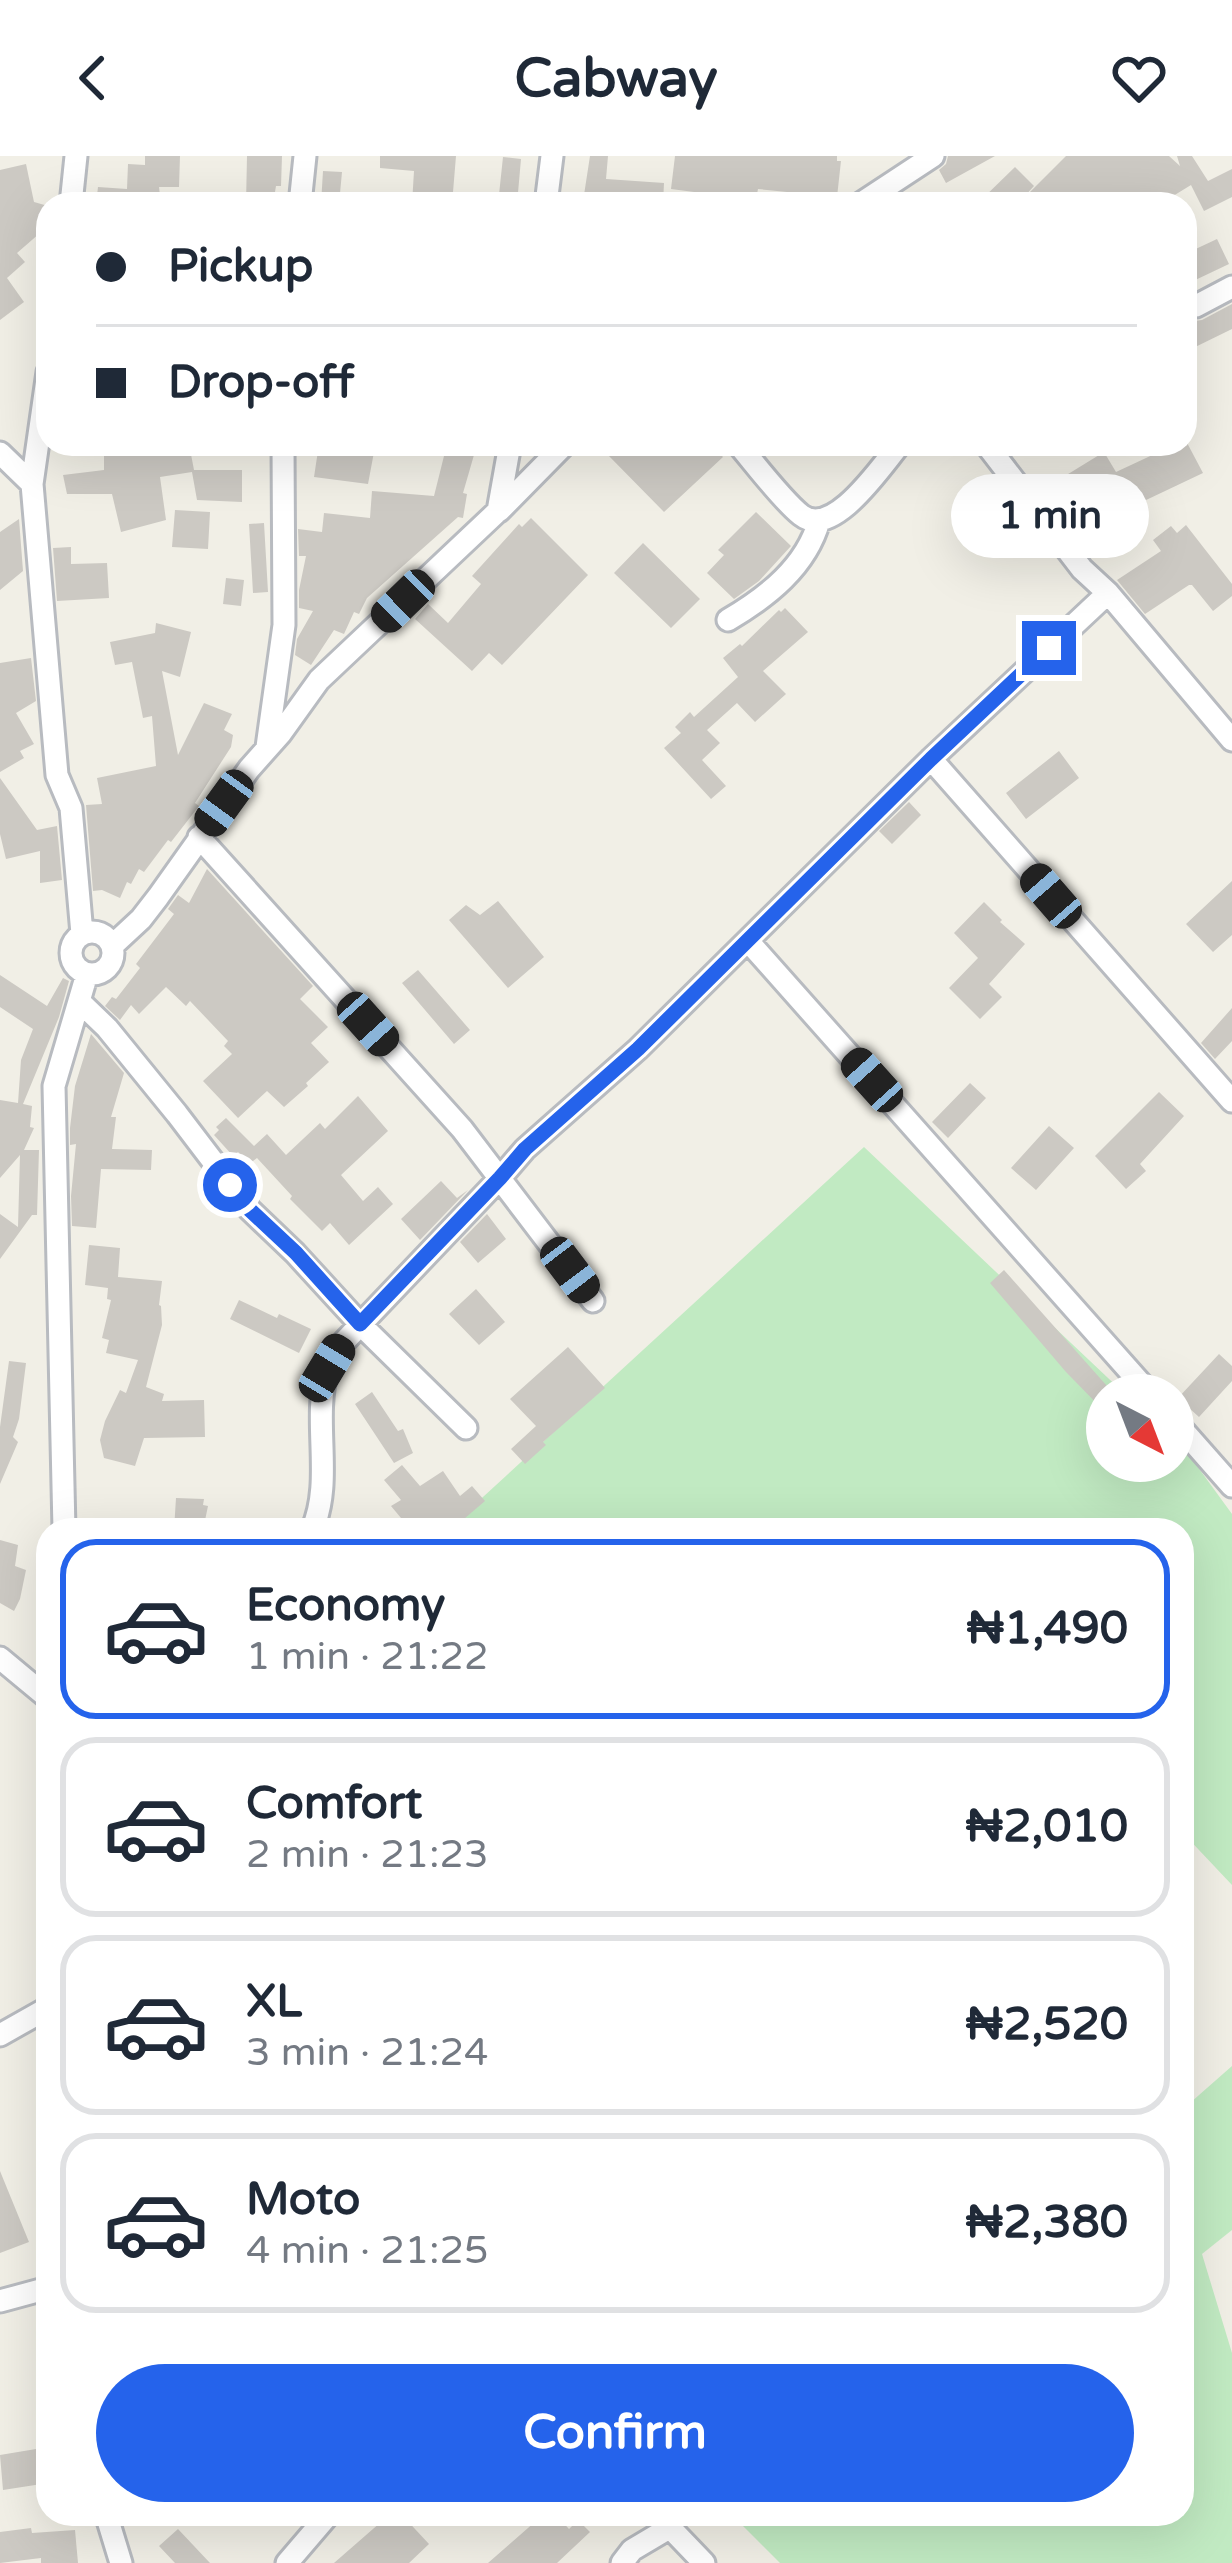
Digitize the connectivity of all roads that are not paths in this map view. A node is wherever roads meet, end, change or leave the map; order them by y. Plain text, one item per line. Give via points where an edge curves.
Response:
1 (76, 156) edge
2 (304, 156) edge
3 (552, 156) edge
4 (933, 156) edge
5 (72, 192) edge
6 (301, 192) edge
7 (548, 192) edge
8 (878, 192) edge
9 (1232, 287) edge
10 (1197, 305) edge
11 (0, 453) edge
12 (36, 456) edge
13 (283, 456) edge
14 (508, 456) edge
15 (553, 456) edge
16 (749, 456) edge
17 (890, 456) edge
18 (995, 456) edge
19 (32, 484) junction
20 (498, 512) junction
21 (819, 521) junction
22 (1108, 593) junction
23 (728, 620) dead end
24 (1232, 740) edge
25 (267, 747) junction
26 (931, 759) junction
27 (200, 837) junction
28 (82, 934) junction
29 (748, 940) junction
30 (113, 945) junction
31 (88, 974) junction
32 (79, 1001) junction
33 (1232, 1101) edge
34 (500, 1178) junction
35 (593, 1300) dead end
36 (360, 1324) junction
37 (1132, 1374) edge
38 (466, 1429) dead end
39 (1194, 1443) edge
40 (1232, 1486) edge
41 (64, 1518) edge
42 (315, 1518) edge
43 (0, 1658) edge
44 (36, 1688) edge
45 (36, 2015) edge
46 (0, 2036) edge
47 (36, 2291) edge
48 (0, 2301) edge
49 (110, 2526) edge
50 (318, 2526) edge
51 (658, 2526) edge
52 (668, 2526) edge
53 (122, 2563) edge
54 (286, 2563) edge
55 (622, 2563) edge
56 (704, 2563) edge

1 - 5 street
2 - 6 street
3 - 7 street
4 - 8 street
9 - 10 street
11 - 19 street
12 - 19 street
13 - 25 street via 284,625
14 - 20 street
15 - 20 street
16 - 21 street via 802,517
17 - 21 street via 840,514
18 - 22 street
19 - 28 street via 57,775 71,808
20 - 25 street via 320,680
21 - 23 street via 806,553 766,598
22 - 24 street
22 - 26 street
25 - 27 street
26 - 29 street
26 - 33 street
27 - 30 street
27 - 34 street
28 - 30 street via 104,934
28 - 31 street via 71,959
29 - 34 street
29 - 37 street
30 - 31 street via 108,967
31 - 32 street
32 - 36 street via 250,1210
32 - 41 street via 53,1107
34 - 35 street
34 - 36 street
36 - 38 street
36 - 42 street via 327,1368
39 - 40 street
43 - 44 street
45 - 46 street
47 - 48 street
49 - 53 street
50 - 54 street
51 - 55 street
52 - 56 street

